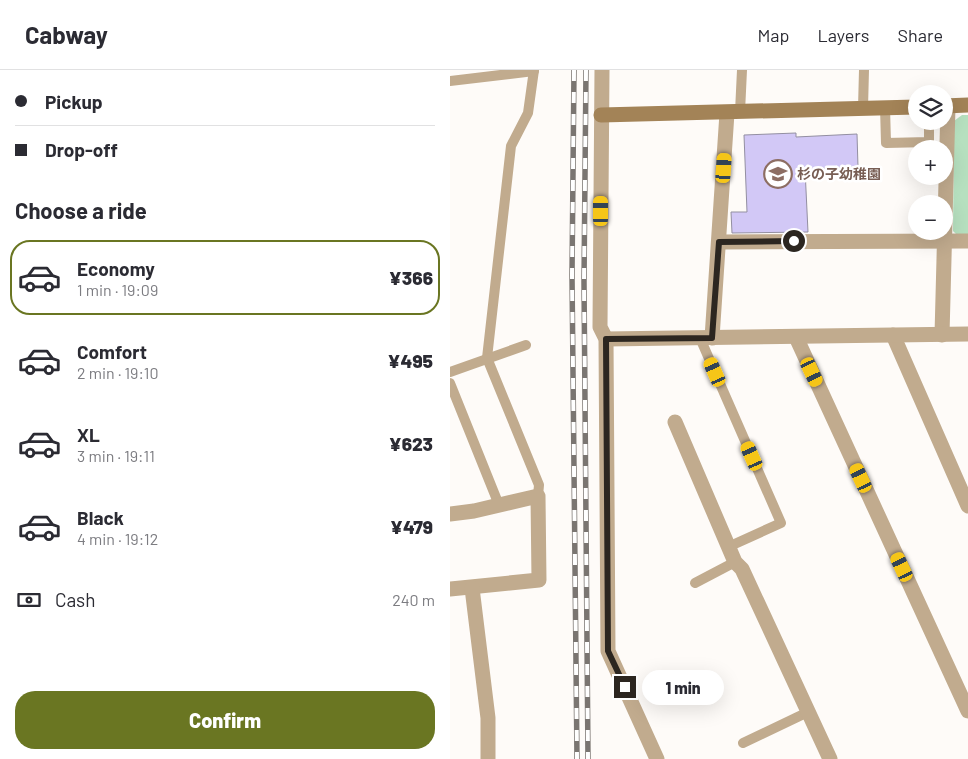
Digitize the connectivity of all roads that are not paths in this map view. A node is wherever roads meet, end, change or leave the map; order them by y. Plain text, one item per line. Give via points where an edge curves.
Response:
1 (534, 70) edge
2 (602, 70) edge
3 (742, 70) edge
4 (864, 70) edge
5 (450, 81) edge
6 (968, 105) edge
7 (908, 106) edge
8 (953, 106) edge
9 (886, 107) junction
10 (863, 108) junction
11 (734, 112) junction
12 (602, 115) junction
13 (929, 130) edge
14 (946, 130) edge
15 (944, 241) junction
16 (968, 241) edge
17 (719, 242) junction
18 (968, 334) edge
19 (893, 335) junction
20 (942, 335) junction
21 (796, 337) junction
22 (706, 338) junction
23 (606, 339) junction
24 (526, 344) dead end
25 (487, 358) junction
26 (450, 372) edge
27 (450, 384) edge
28 (675, 422) dead end
29 (538, 496) junction
30 (499, 505) junction
31 (968, 506) edge
32 (450, 514) edge
33 (728, 547) junction
34 (735, 562) junction
35 (695, 582) dead end
36 (472, 588) junction
37 (450, 589) edge
38 (963, 690) edge
39 (968, 711) edge
40 (808, 712) junction
41 (743, 743) dead end
42 (488, 759) edge
43 (657, 759) edge
44 (830, 759) edge

1 - 5 lane
1 - 25 lane via 528,112 511,146
2 - 12 street
3 - 11 lane
4 - 10 lane
6 - 8 street
7 - 9 street
9 - 10 street
9 - 13 lane via 886,143 929,142
10 - 11 street
11 - 12 street
11 - 17 street
12 - 23 street via 600,327
14 - 15 street
15 - 16 street
15 - 17 street
15 - 20 street
17 - 22 street
18 - 20 street
19 - 20 street
19 - 21 street
19 - 31 street
21 - 22 street
21 - 38 street
22 - 23 street
22 - 33 lane via 782,523
23 - 43 street via 608,651
24 - 25 lane
25 - 26 lane
25 - 29 lane via 539,485
27 - 30 lane
28 - 33 street
29 - 30 street
29 - 36 street via 538,580
30 - 32 street
33 - 34 street
34 - 35 lane
34 - 40 street via 742,569
36 - 37 street
36 - 42 street via 488,718
38 - 39 street
40 - 41 lane
40 - 44 street

